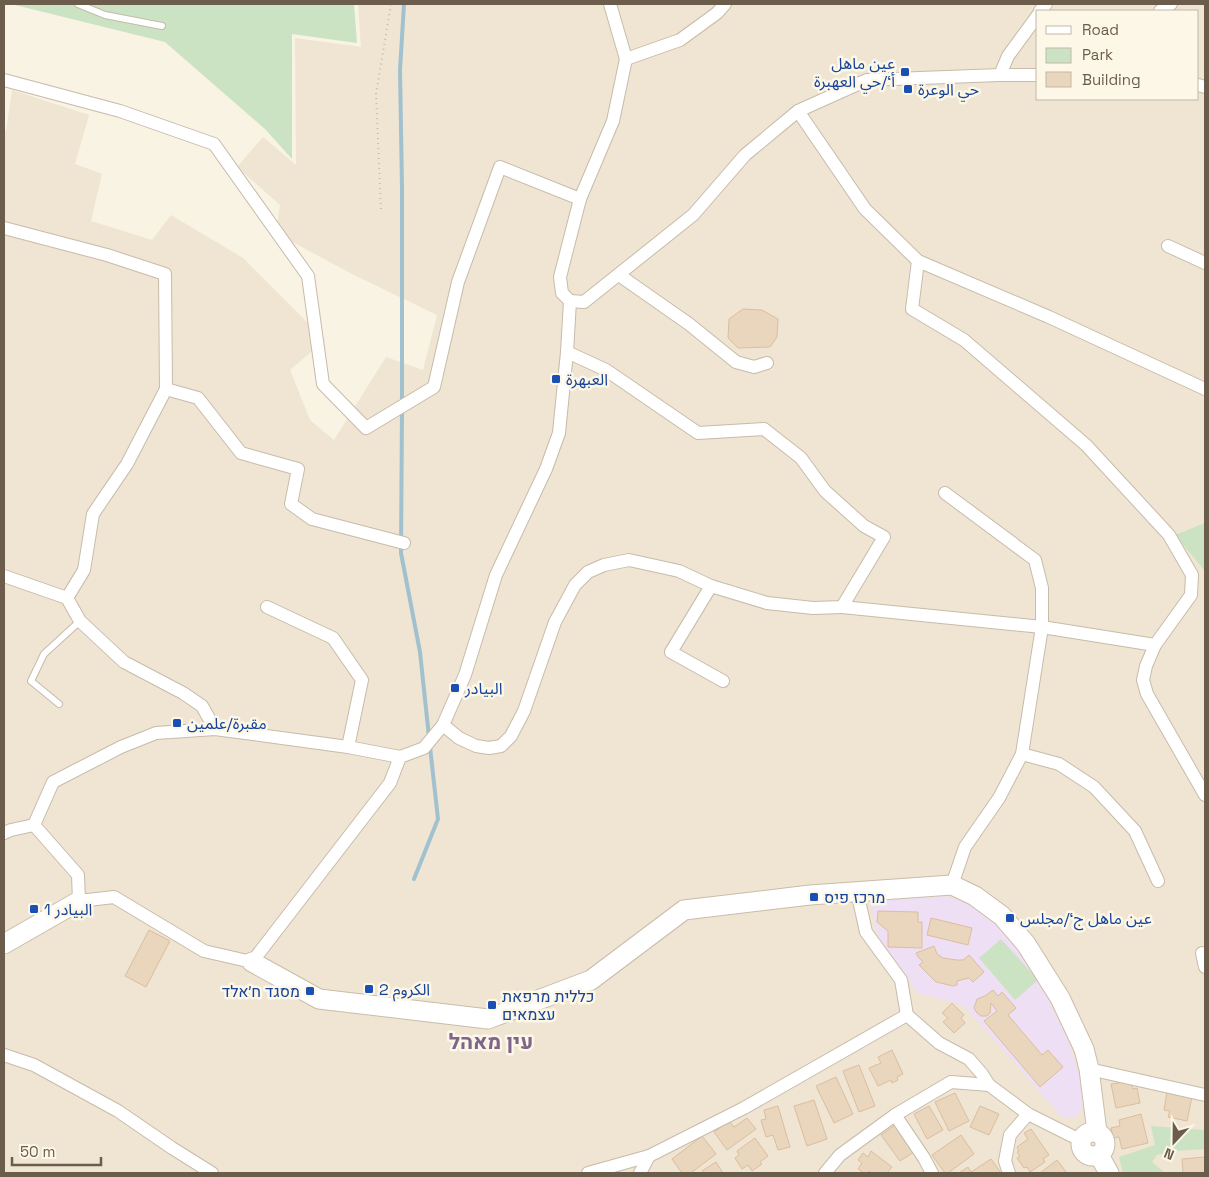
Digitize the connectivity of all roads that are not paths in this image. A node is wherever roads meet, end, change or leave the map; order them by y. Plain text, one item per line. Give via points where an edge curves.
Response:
1 (78, 4) edge
2 (610, 4) edge
3 (725, 4) edge
4 (1036, 18) edge
5 (162, 26) dead end
6 (626, 59) junction
7 (1000, 75) junction
8 (1036, 75) edge
9 (4, 80) edge
10 (798, 111) junction
11 (580, 199) junction
12 (4, 228) edge
13 (1168, 246) dead end
14 (918, 261) junction
15 (1205, 263) edge
16 (619, 275) junction
17 (570, 301) junction
18 (567, 352) junction
19 (767, 363) dead end
20 (166, 389) junction
21 (1205, 389) edge
22 (945, 493) dead end
23 (404, 543) dead end
24 (4, 576) edge
25 (711, 586) junction
26 (66, 598) junction
27 (267, 607) dead end
28 (842, 607) junction
29 (80, 621) junction
30 (1042, 627) junction
31 (1155, 645) junction
32 (723, 681) dead end
33 (59, 704) dead end
34 (443, 725) junction
35 (215, 729) junction
36 (348, 747) junction
37 (1022, 754) junction
38 (400, 756) junction
39 (1205, 795) edge
40 (34, 825) junction
41 (4, 833) edge
42 (1158, 882) dead end
43 (952, 886) junction
44 (857, 891) junction
45 (79, 901) junction
46 (4, 944) edge
47 (1202, 953) dead end
48 (252, 962) junction
49 (1205, 967) edge
50 (908, 1014) junction
51 (4, 1055) edge
52 (1089, 1069) junction
53 (989, 1085) junction
54 (1205, 1094) edge
55 (1028, 1114) junction
56 (895, 1115) junction
57 (1089, 1136) junction
58 (649, 1156) junction
59 (212, 1173) edge
60 (588, 1173) edge
61 (640, 1173) edge
62 (825, 1173) edge
63 (932, 1173) edge
64 (1009, 1173) edge
65 (1109, 1173) edge

1 - 5 lane via 105,15
2 - 6 street
3 - 6 street via 680,40
4 - 7 street via 1008,56
6 - 11 street via 613,122
7 - 8 street
7 - 10 street via 867,80
9 - 11 street via 120,111 214,144 308,276 323,384 366,428 434,387 458,282 500,167
10 - 14 street via 866,209
10 - 16 street via 745,155 693,215
11 - 17 street via 560,277 562,293
12 - 20 street via 165,274
13 - 15 street
14 - 21 street
14 - 31 street via 912,309 964,340 1086,445 1168,535 1192,575 1191,595
16 - 17 street via 584,302
16 - 19 street via 736,362 754,367
17 - 18 street
18 - 28 street via 606,370 698,433 764,429 801,458 825,491 864,526 884,537
18 - 34 street via 559,433 496,575 465,675
20 - 23 street via 198,398 241,453 298,469 291,504 312,519
20 - 26 street via 127,464 93,514 84,570
22 - 30 street via 1035,560 1042,588
24 - 26 street
25 - 28 street via 768,603 813,608
25 - 32 street via 671,652
25 - 34 street via 679,571 629,560 588,572 575,585 555,622 524,711 511,736 501,746 476,746
26 - 29 street
27 - 36 street via 333,638 362,680
28 - 30 street
29 - 33 lane via 44,654 31,681
29 - 35 street via 124,662 183,692 202,706
30 - 31 street
30 - 37 street
31 - 39 street via 1143,680
34 - 38 street via 424,748
35 - 36 street
35 - 40 street via 156,732 53,782
36 - 38 street
37 - 42 street via 1058,764 1094,787 1135,831
37 - 43 street via 999,798 965,847
38 - 48 street via 390,783
40 - 41 street
40 - 45 street via 78,875
43 - 44 street
43 - 52 street via 975,896 1002,916 1026,944 1060,998 1084,1050
44 - 48 street via 684,910 591,980 488,1019 319,998
44 - 50 street via 866,932 901,980
45 - 46 street
45 - 48 street via 114,897 204,951
47 - 49 street
50 - 53 street via 939,1043 969,1060
50 - 58 street via 744,1108
51 - 59 street via 34,1065 118,1111
52 - 54 street
52 - 57 street
53 - 55 street
53 - 56 street via 950,1082
55 - 57 street
55 - 64 street via 1010,1136 1005,1162
56 - 62 street via 840,1154
56 - 63 street
57 - 65 street via 1081,1144 1084,1152 1091,1156 1099,1155
58 - 60 street
58 - 61 street

